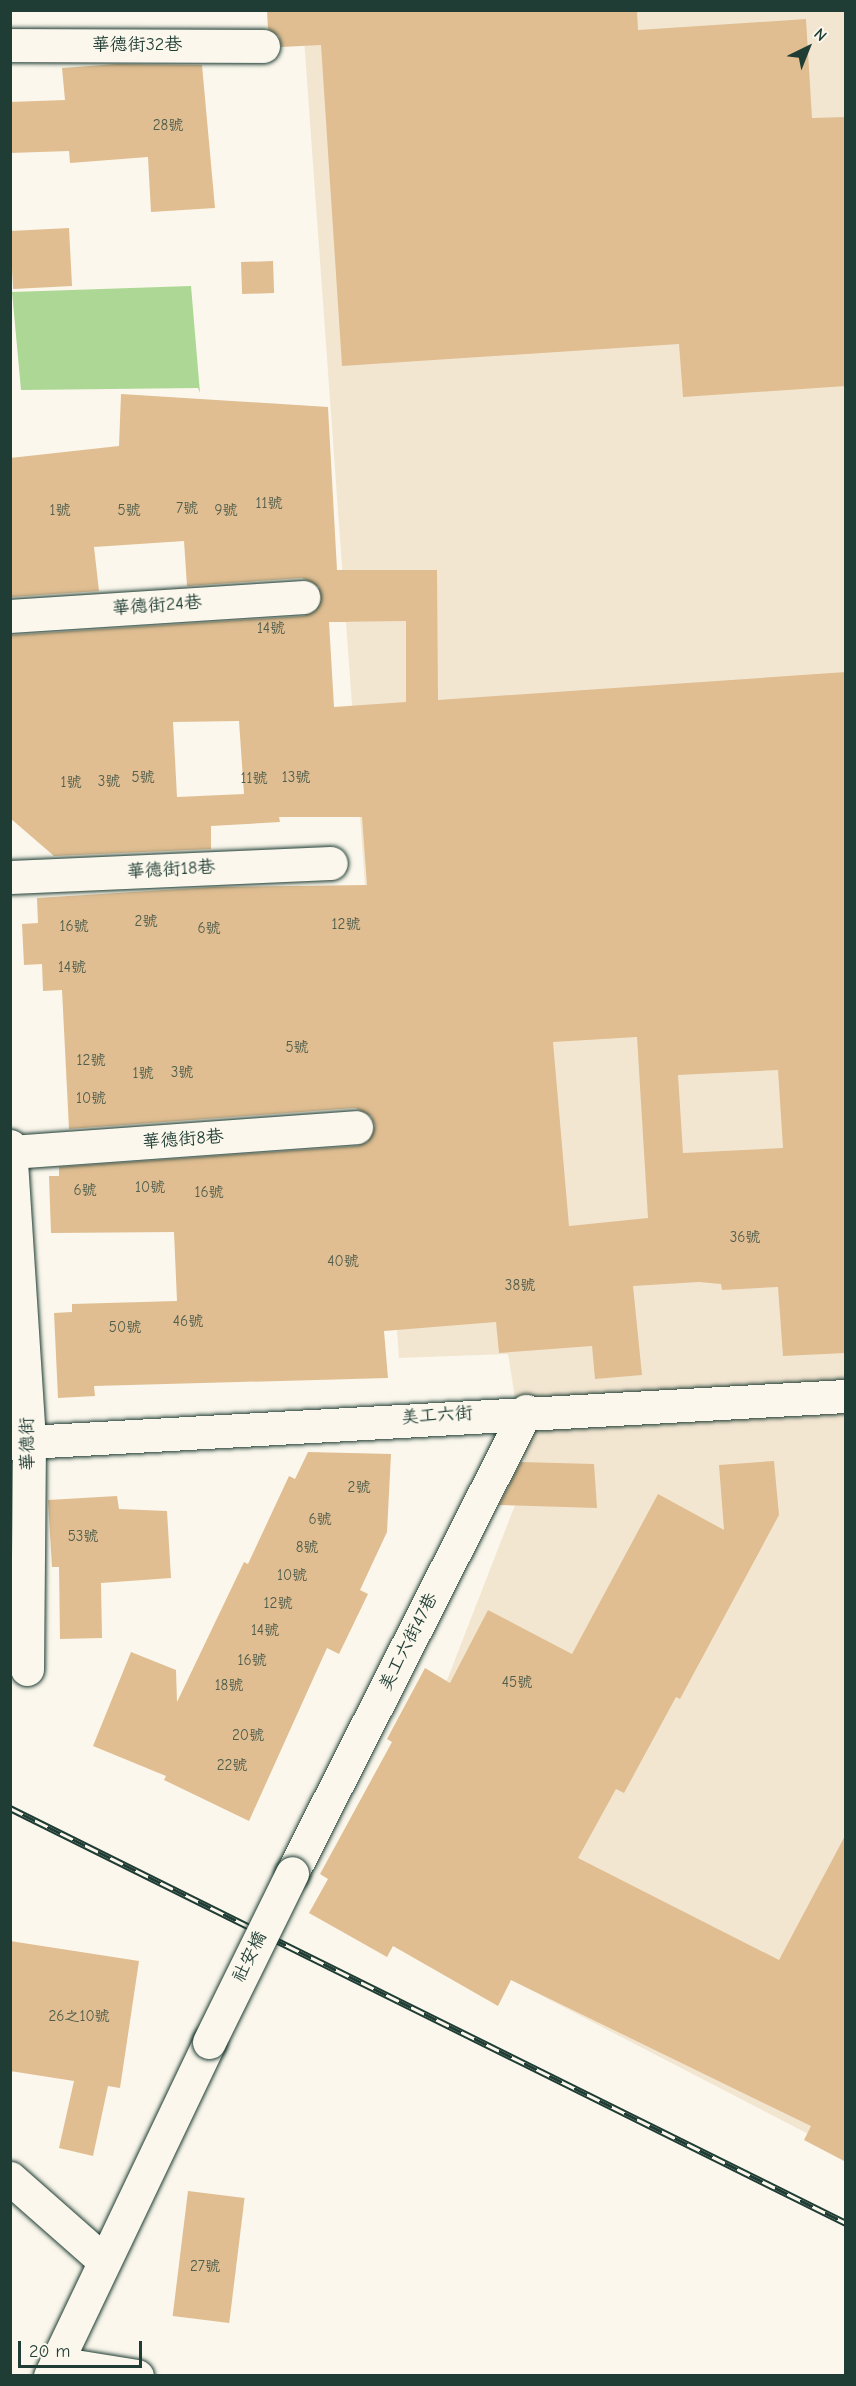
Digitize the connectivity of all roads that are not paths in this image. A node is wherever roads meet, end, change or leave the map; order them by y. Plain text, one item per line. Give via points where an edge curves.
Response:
1 (10, 45) edge
2 (262, 46) dead end
3 (303, 597) dead end
4 (10, 616) edge
5 (331, 863) dead end
6 (10, 877) edge
7 (356, 1127) dead end
8 (10, 1146) edge
9 (11, 1152) edge
10 (846, 1396) edge
11 (526, 1411) junction
12 (20, 1442) edge
13 (27, 1669) dead end
14 (292, 1873) joint
15 (10, 2178) edge
16 (104, 2261) junction
17 (53, 2369) edge
18 (137, 2376) edge

1 - 2 street, 華德街32巷
3 - 4 street, 華德街24巷
5 - 6 street, 華德街18巷
7 - 9 street, 華德街8巷
8 - 9 street, 華德街
9 - 12 street, 華德街
10 - 11 street, 美工六街
11 - 12 street, 美工六街
11 - 14 street, 美工六街47巷
12 - 13 street, 華德街
14 - 16 street, 社安橋, bridge
15 - 16 street
16 - 17 street, 社安橋
17 - 18 street

